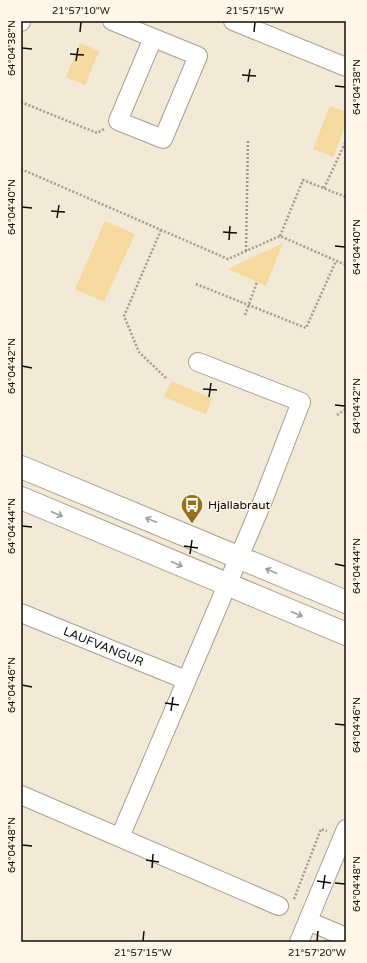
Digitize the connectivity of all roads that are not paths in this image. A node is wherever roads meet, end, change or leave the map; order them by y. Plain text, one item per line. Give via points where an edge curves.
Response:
1 (112, 21) edge
2 (233, 21) edge
3 (153, 38) junction
4 (346, 67) edge
5 (198, 362) dead end
6 (21, 467) edge
7 (21, 498) edge
8 (239, 557) junction
9 (226, 584) junction
10 (346, 602) edge
11 (21, 613) edge
12 (346, 634) edge
13 (186, 680) junction
14 (21, 795) edge
15 (345, 835) edge
16 (120, 837) junction
17 (286, 903) road end
18 (308, 921) junction
19 (346, 937) edge
20 (299, 942) edge

1 - 3 street
2 - 4 street
3 - 3 street via 118,120 163,139 198,56
5 - 8 street via 301,402
8 -> 6 main road
7 -> 9 main road
8 - 9 street
10 -> 8 main road
9 -> 12 main road
9 - 13 street
11 - 13 street, LAUFVANGUR
13 - 16 street
14 - 16 street
15 - 18 street
16 - 17 street
18 - 19 street
18 - 20 street

